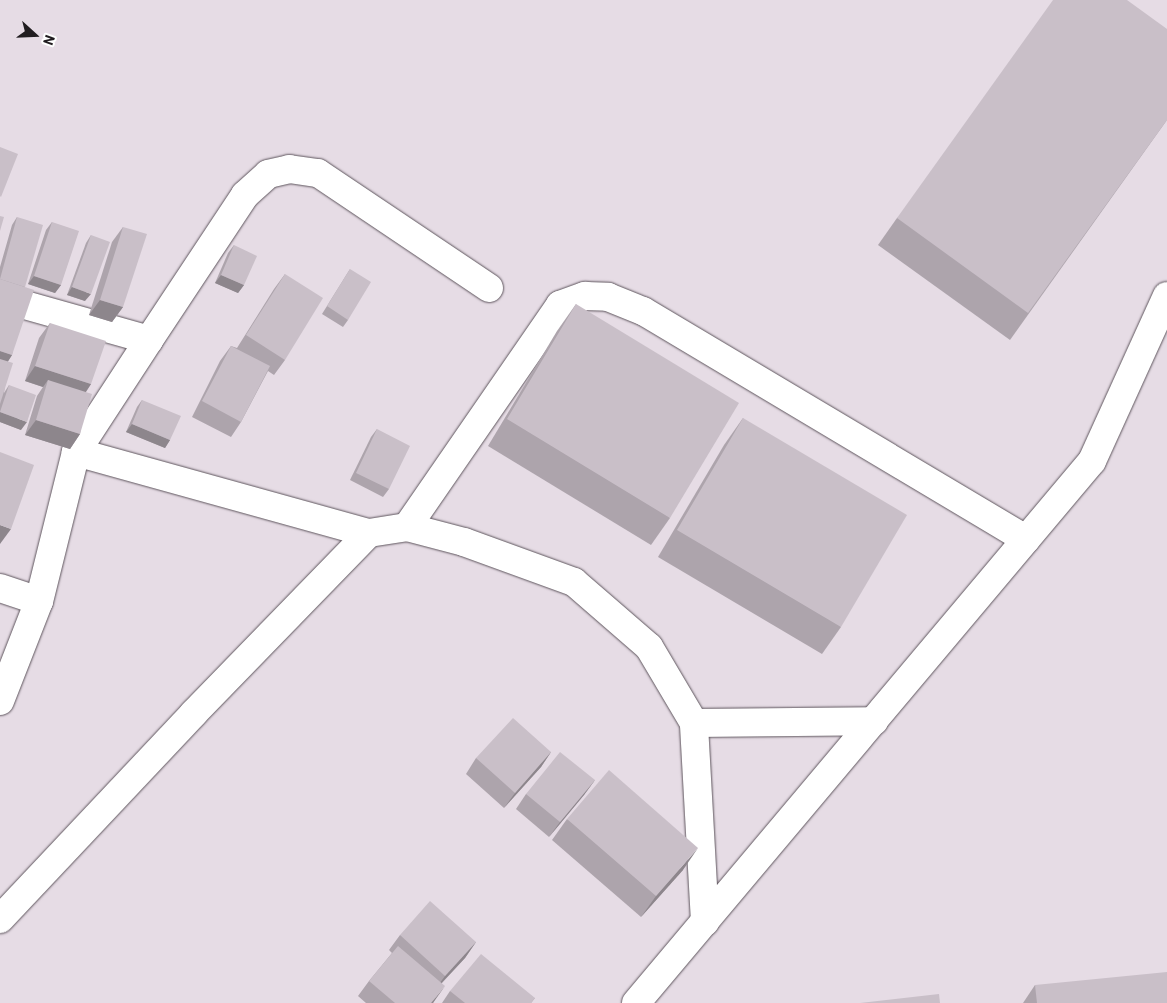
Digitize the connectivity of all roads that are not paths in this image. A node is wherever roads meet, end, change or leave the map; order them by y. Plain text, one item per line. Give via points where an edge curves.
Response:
1 (489, 288) dead end
2 (1167, 296) edge
3 (0, 298) edge
4 (149, 340) junction
5 (76, 452) junction
6 (407, 527) junction
7 (368, 533) junction
8 (1026, 539) junction
9 (0, 588) edge
10 (39, 601) junction
11 (2, 689) edge
12 (874, 721) junction
13 (694, 723) junction
14 (0, 919) edge
15 (705, 922) junction
16 (636, 1003) edge

1 - 4 street via 318,173 290,169 268,174 245,195
2 - 8 street via 1092,461
3 - 4 street
4 - 5 street
5 - 7 street
5 - 10 street
6 - 7 street
6 - 8 street via 560,305 585,296 608,297 643,312
6 - 13 street via 464,542 574,582 649,647
7 - 14 street
8 - 12 street
9 - 10 street
10 - 11 street
12 - 13 street
12 - 15 street
13 - 15 street
15 - 16 street

